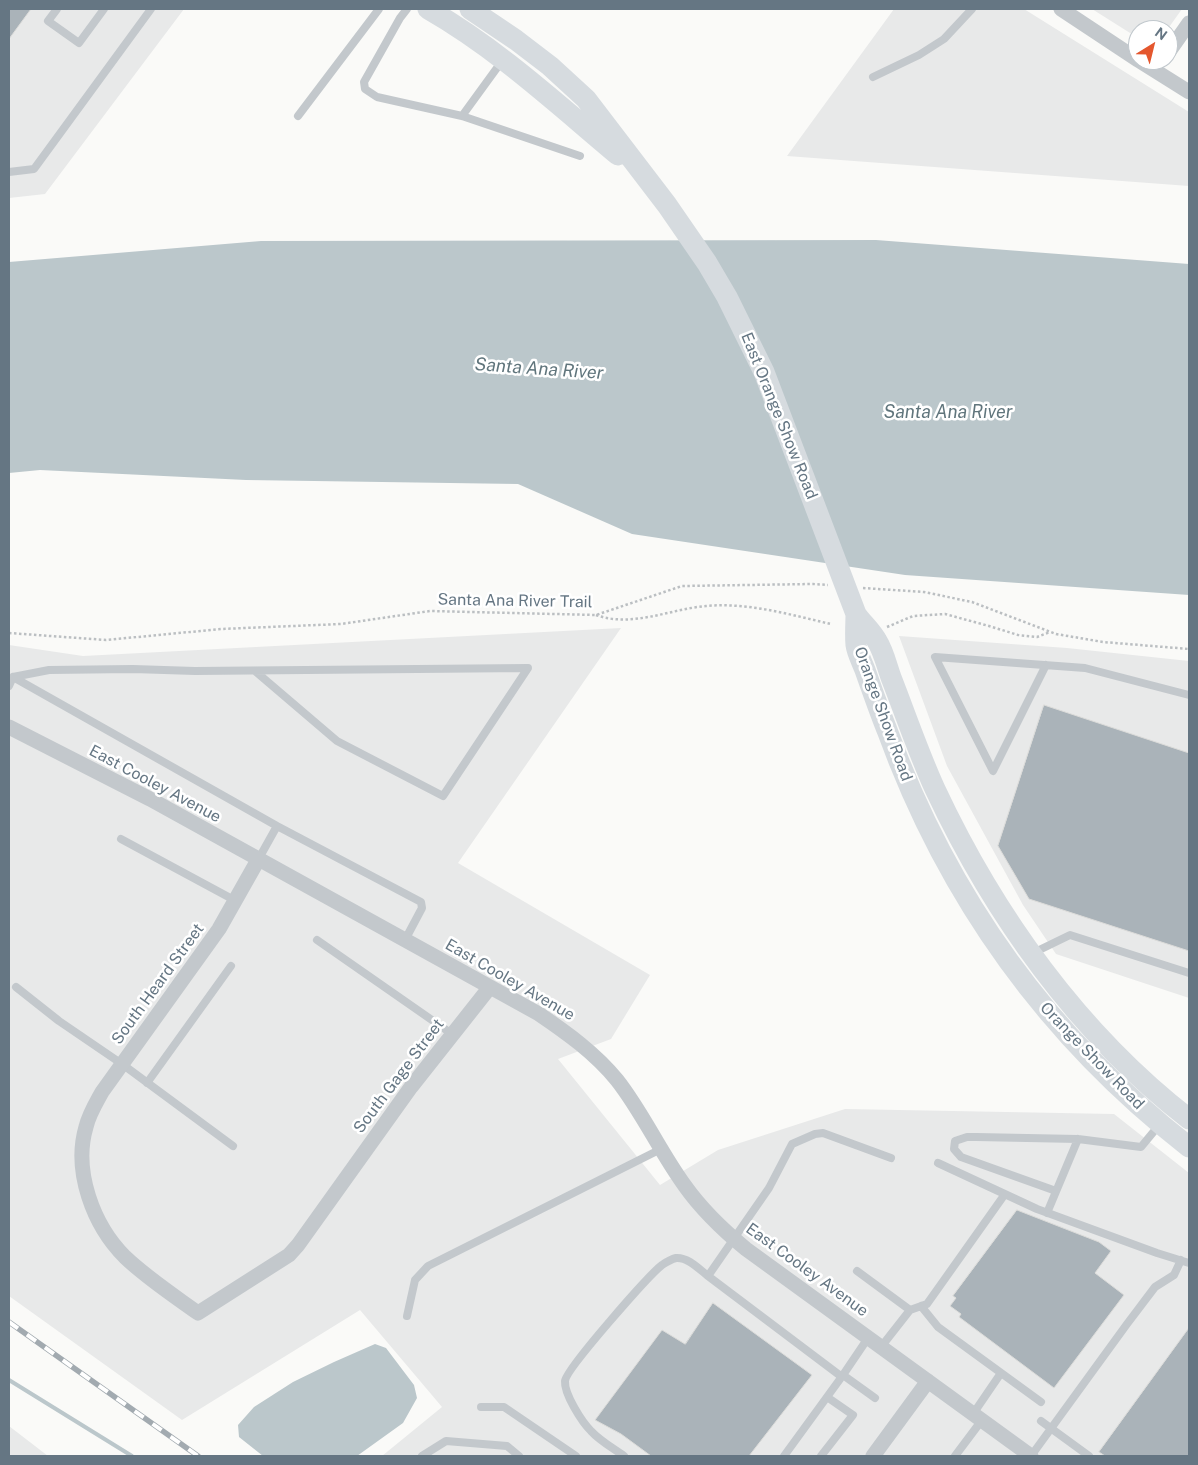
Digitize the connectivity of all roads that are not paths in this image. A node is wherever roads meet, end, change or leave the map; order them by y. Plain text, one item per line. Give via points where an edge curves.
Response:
1 (57, 9) edge
2 (104, 9) edge
3 (150, 9) edge
4 (378, 9) edge
5 (406, 9) edge
6 (428, 9) edge
7 (470, 9) edge
8 (972, 9) edge
9 (1061, 9) edge
10 (1189, 23) edge
11 (1178, 39) edge
12 (1128, 53) edge
13 (504, 59) junction
14 (1164, 70) edge
15 (873, 77) dead end
16 (1189, 92) edge
17 (298, 116) dead end
18 (462, 116) junction
19 (580, 156) dead end
20 (9, 172) edge
21 (647, 180) junction
22 (856, 614) junction
23 (1046, 665) junction
24 (255, 671) junction
25 (11, 676) edge
26 (9, 686) edge
27 (1189, 695) edge
28 (9, 727) edge
29 (945, 810) junction
30 (925, 821) junction
31 (277, 826) junction
32 (121, 839) dead end
33 (258, 860) junction
34 (236, 901) junction
35 (318, 940) dead end
36 (405, 940) junction
37 (1031, 954) junction
38 (231, 966) dead end
39 (1189, 973) edge
40 (16, 987) dead end
41 (490, 987) junction
42 (452, 1034) junction
43 (122, 1064) junction
44 (147, 1082) junction
45 (1189, 1118) edge
46 (1160, 1124) junction
47 (85, 1128) joint
48 (1078, 1139) junction
49 (233, 1146) dead end
50 (1189, 1147) edge
51 (661, 1149) junction
52 (891, 1158) dead end
53 (938, 1163) dead end
54 (1056, 1191) junction
55 (1005, 1194) junction
56 (1048, 1212) junction
57 (734, 1238) junction
58 (1181, 1260) junction
59 (1189, 1263) edge
60 (857, 1271) dead end
61 (708, 1276) junction
62 (921, 1306) junction
63 (910, 1310) junction
64 (407, 1316) dead end
65 (868, 1338) junction
66 (881, 1347) junction
67 (1001, 1373) junction
68 (842, 1376) junction
69 (928, 1381) junction
70 (827, 1397) junction
71 (875, 1398) dead end
72 (1041, 1402) dead end
73 (481, 1407) dead end
74 (978, 1417) junction
75 (1041, 1421) dead end
76 (1051, 1428) junction
77 (422, 1456) edge
78 (519, 1456) edge
79 (576, 1456) edge
80 (624, 1456) edge
81 (784, 1456) edge
82 (821, 1456) edge
83 (873, 1456) edge
84 (955, 1456) edge
85 (1031, 1456) edge
86 (1089, 1456) edge

1 - 2 lane via 48,21 79,42
3 - 20 lane via 34,169
4 - 17 lane
5 - 18 lane via 364,82 365,89 377,97
6 - 13 main road, East Orange Show Road
7 - 21 main road, East Orange Show Road via 523,45 586,99
8 - 15 lane via 944,40
9 - 12 street
10 - 11 street
13 - 18 lane
13 - 21 main road, East Orange Show Road
14 - 16 street
18 - 19 lane
21 - 22 main road, East Orange Show Road via 707,263 747,336 777,403
22 - 29 main road, Orange Show Road via 877,640
22 - 30 main road, Orange Show Road via 856,646 895,752
23 - 23 lane via 935,657 993,771 1033,692
23 - 27 lane via 1085,668
24 - 24 lane via 509,669 528,668 442,796 337,740
24 - 25 lane via 49,670
25 - 26 lane
25 - 31 lane
28 - 33 street, East Cooley Avenue via 150,799
29 - 30 main road
29 - 37 main road, Orange Show Road via 986,888
30 - 46 main road, Orange Show Road via 969,902 1029,989 1062,1030
31 - 33 lane
31 - 36 lane via 421,902 422,908
32 - 34 lane
33 - 34 street, South Heard Street
33 - 36 street, East Cooley Avenue
34 - 43 street, South Heard Street via 215,936
35 - 42 lane
36 - 41 street, East Cooley Avenue
37 - 39 lane via 1070,935
37 - 45 main road, Orange Show Road via 1112,1049 1145,1082
38 - 44 lane
40 - 43 lane
41 - 42 street, South Gage Street
41 - 51 street, East Cooley Avenue via 566,1032 595,1057 634,1104
42 - 47 street, South Gage Street via 289,1255 198,1313 124,1255 100,1222 83,1173
43 - 44 lane
43 - 47 street, South Heard Street via 92,1109
44 - 49 lane
46 - 48 lane via 1141,1147
46 - 50 main road, Orange Show Road
48 - 54 lane
48 - 54 lane via 976,1136 956,1141 954,1149 961,1157
51 - 57 street, East Cooley Avenue via 706,1213
51 - 64 lane via 428,1266 415,1280
52 - 57 lane via 823,1134 792,1144 769,1188
53 - 55 lane
54 - 56 lane
55 - 56 lane
55 - 62 lane via 927,1304
56 - 58 lane
57 - 61 lane
57 - 65 street, East Cooley Avenue
58 - 59 lane
58 - 76 lane via 1174,1275 1155,1287
60 - 63 lane
61 - 68 lane
61 - 80 lane via 687,1260 676,1258 662,1265 577,1360 565,1380 571,1403 590,1431
62 - 63 lane
62 - 67 lane via 938,1327
63 - 66 lane
65 - 66 street, East Cooley Avenue
65 - 68 lane
66 - 69 street, East Cooley Avenue
67 - 72 lane
67 - 74 lane
68 - 70 lane
68 - 71 lane
69 - 74 street, East Cooley Avenue
69 - 83 street
70 - 81 lane
70 - 82 lane via 853,1415
73 - 79 lane via 504,1407
74 - 84 lane
74 - 85 street, East Cooley Avenue
75 - 76 lane
76 - 85 lane
76 - 86 lane
77 - 78 lane via 446,1441 507,1446

